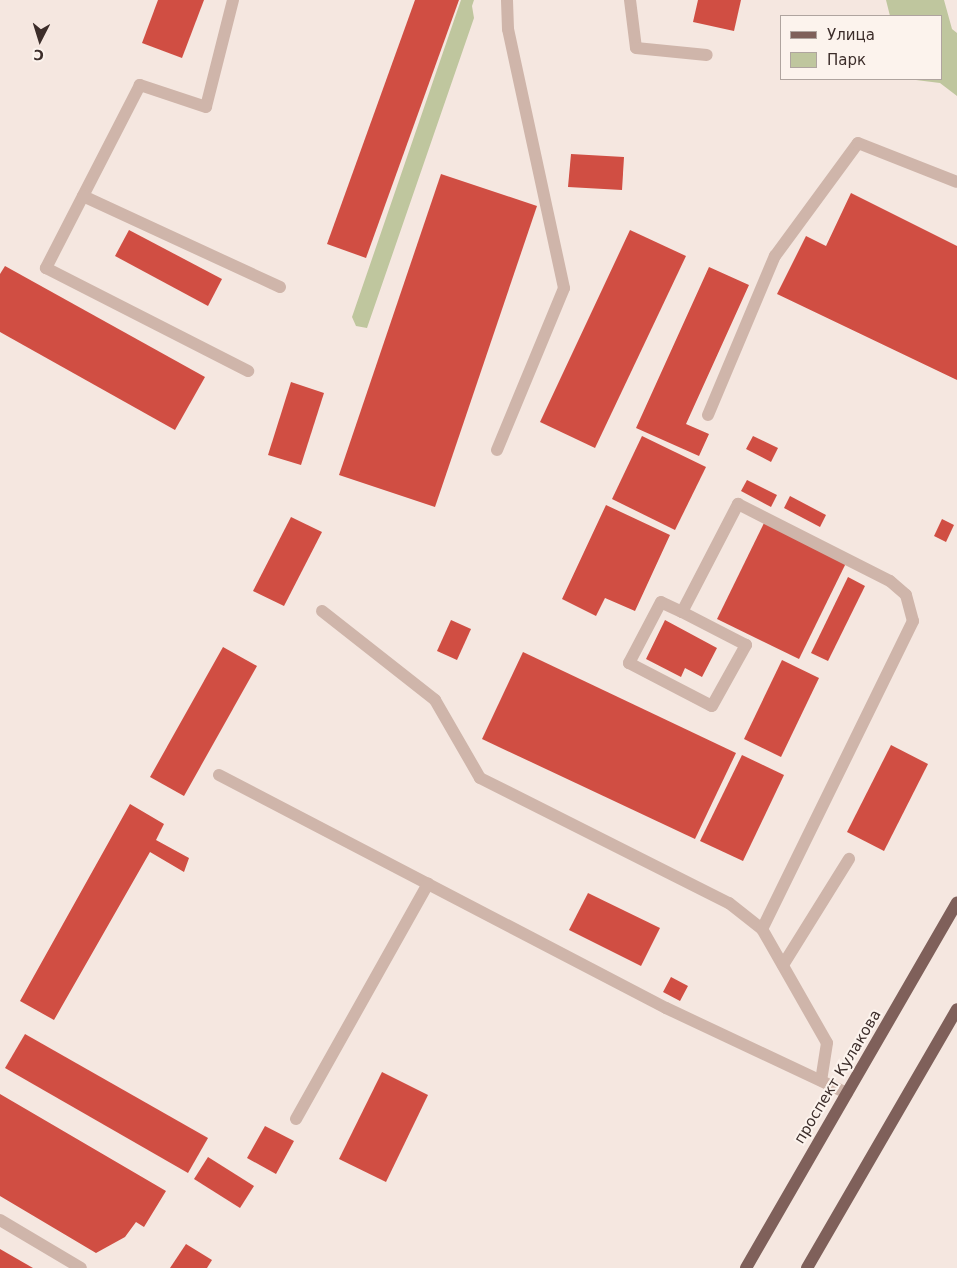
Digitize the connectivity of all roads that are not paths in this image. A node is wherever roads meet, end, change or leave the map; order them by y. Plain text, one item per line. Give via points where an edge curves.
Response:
1 (233, 0) edge
2 (507, 0) edge
3 (630, 0) edge
4 (707, 55) dead end
5 (957, 182) edge
6 (83, 196) junction
7 (280, 287) dead end
8 (248, 371) dead end
9 (708, 415) dead end
10 (498, 450) dead end
11 (322, 611) dead end
12 (682, 612) junction
13 (219, 775) dead end
14 (849, 859) dead end
15 (428, 884) junction
16 (957, 903) edge
17 (762, 929) junction
18 (783, 965) junction
19 (957, 1009) edge
20 (821, 1080) junction
21 (847, 1092) junction
22 (296, 1119) dead end
23 (0, 1220) edge
24 (81, 1268) edge
25 (746, 1268) edge
26 (807, 1268) edge

1 - 6 lane via 206,107 140,84
2 - 10 lane via 508,29 564,288
3 - 4 lane via 636,48
5 - 9 lane via 858,143 775,256
6 - 7 lane
6 - 8 lane via 46,268
11 - 17 lane via 435,700 480,778 729,903
12 - 12 lane via 746,645 712,706 629,663 661,602
12 - 17 lane via 738,504 890,581 906,595 913,620
13 - 15 lane
14 - 18 lane
15 - 20 lane via 666,1008
15 - 22 lane
16 - 21 main road, проспект Кулакова
17 - 18 lane
18 - 20 lane via 827,1043
19 - 26 main road
20 - 21 lane
21 - 25 main road, проспект Кулакова
23 - 24 lane

